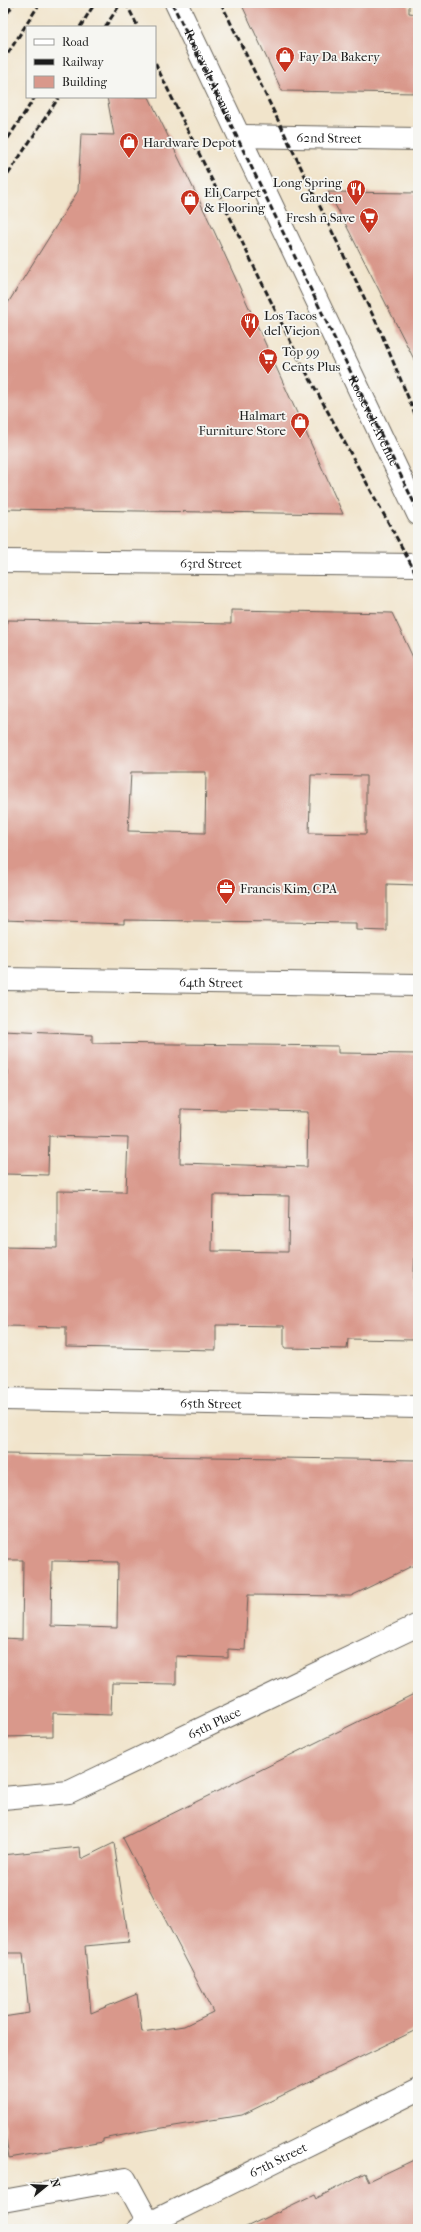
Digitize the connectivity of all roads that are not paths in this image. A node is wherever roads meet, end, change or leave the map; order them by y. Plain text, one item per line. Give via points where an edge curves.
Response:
1 (176, 3) edge
2 (240, 136) junction
3 (418, 139) edge
4 (418, 514) edge
5 (3, 562) edge
6 (418, 565) edge
7 (3, 979) edge
8 (418, 985) edge
9 (3, 1399) edge
10 (418, 1407) edge
11 (418, 1625) edge
12 (3, 1798) edge
13 (418, 2090) edge
14 (3, 2201) edge
15 (146, 2227) edge

1 - 2 street, Roosevelt Avenue
2 - 3 street, 62nd Street
2 - 4 street, Roosevelt Avenue
5 - 6 street, 63rd Street
7 - 8 street, 64th Street
9 - 10 street, 65th Street
11 - 12 street, 65th Place via 69,1792
13 - 15 street, 67th Street
14 - 15 street via 125,2179

